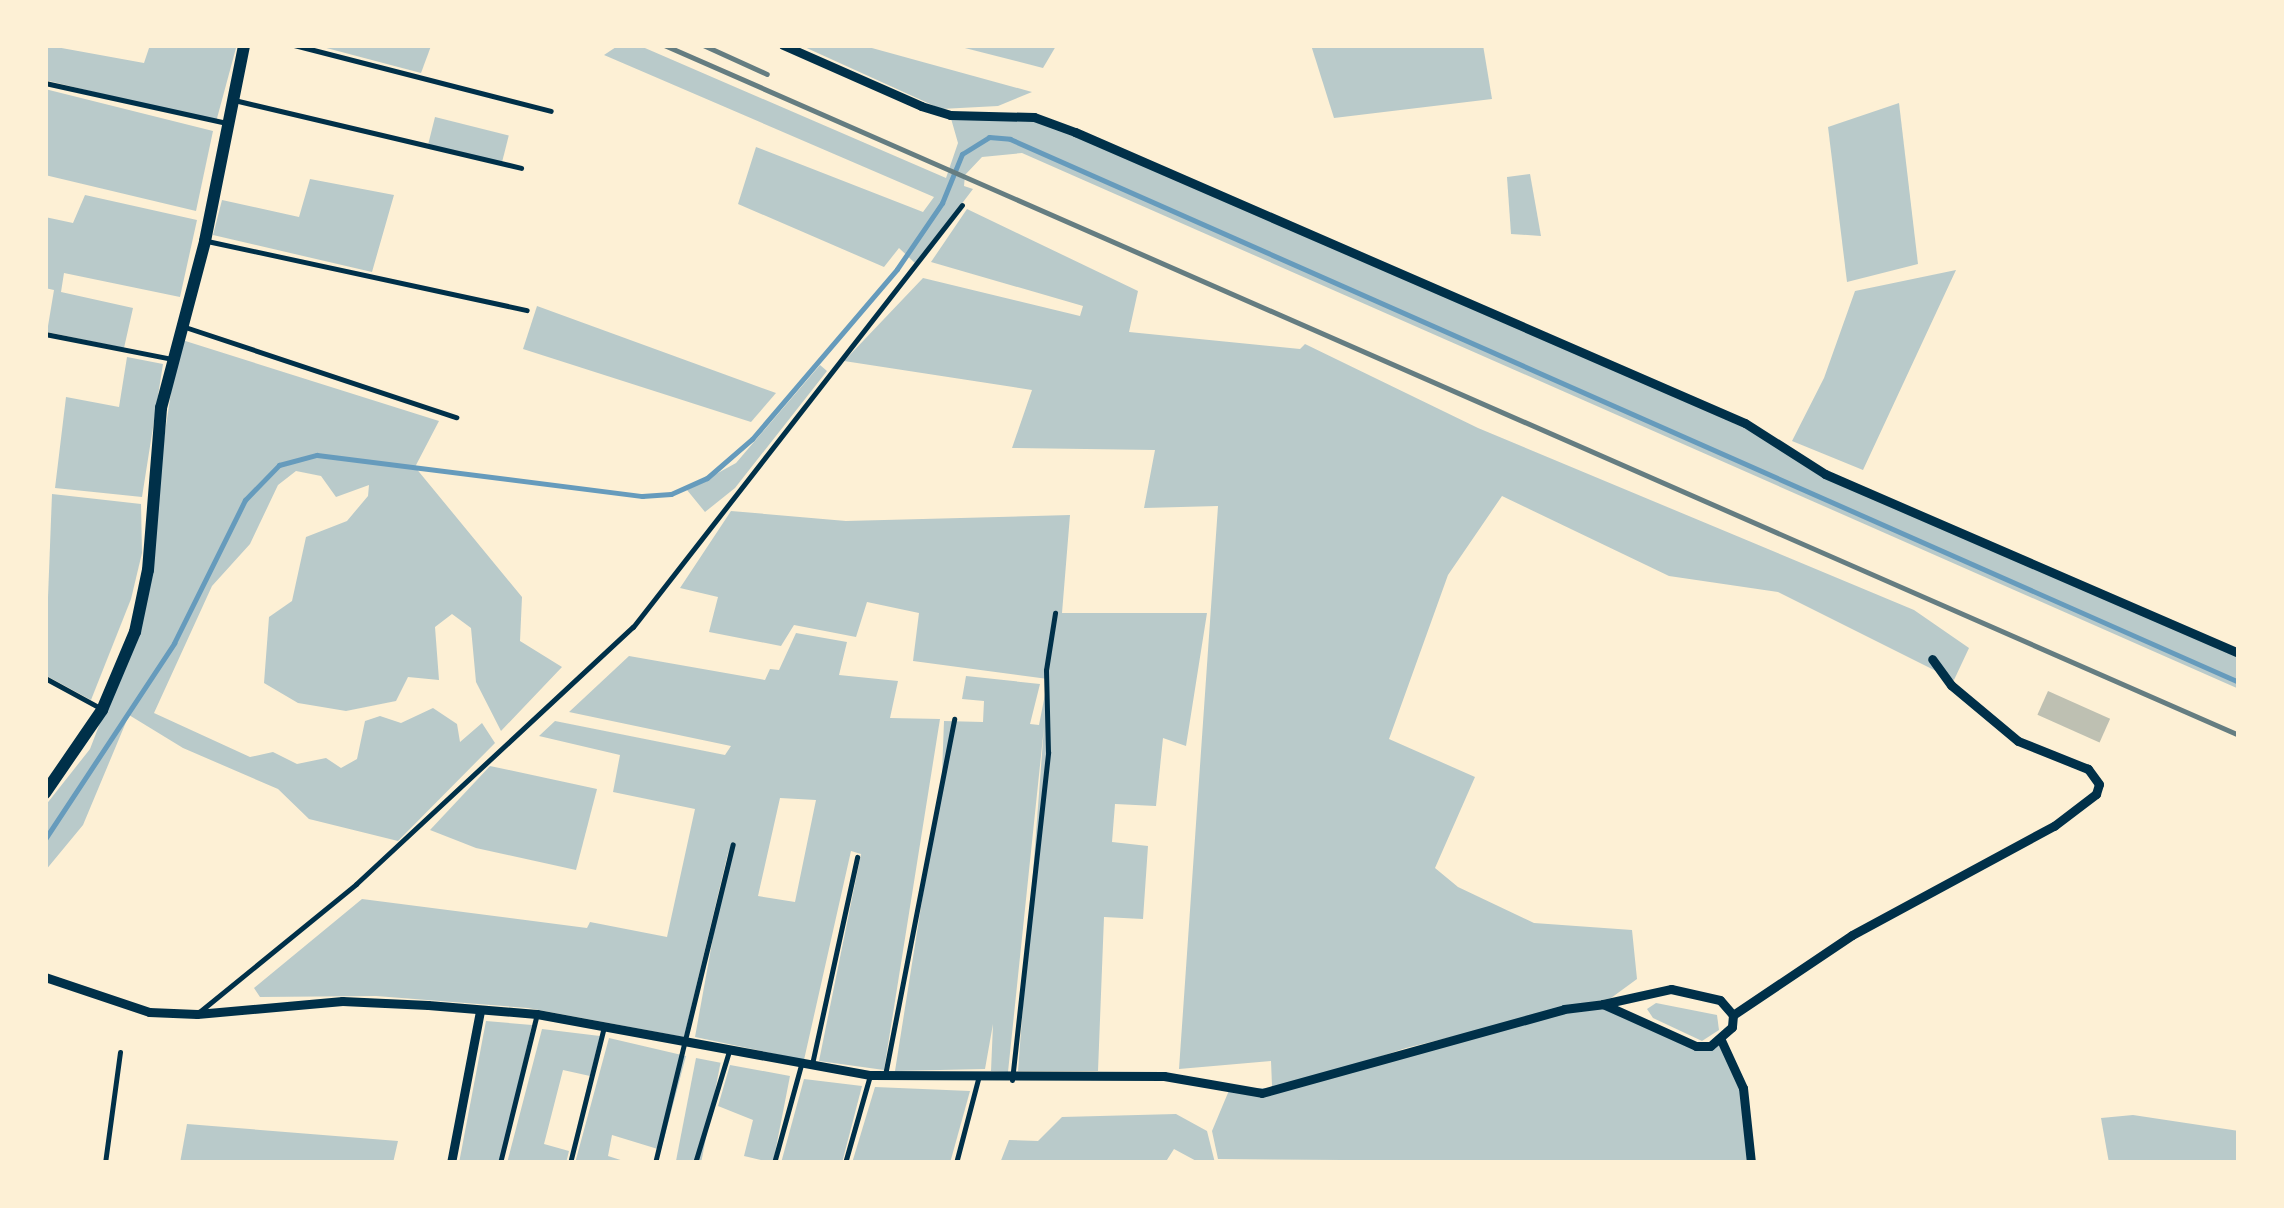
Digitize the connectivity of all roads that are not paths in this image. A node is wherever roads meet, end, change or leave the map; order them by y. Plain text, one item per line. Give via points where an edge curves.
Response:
1 (244, 45) edge
2 (294, 45) edge
3 (783, 45) edge
4 (45, 83) edge
5 (231, 100) junction
6 (551, 112) dead end
7 (226, 122) junction
8 (521, 168) dead end
9 (962, 205) dead end
10 (204, 240) junction
11 (527, 310) dead end
12 (182, 326) junction
13 (45, 334) edge
14 (172, 359) junction
15 (456, 416) dead end
16 (1055, 613) dead end
17 (2239, 653) edge
18 (1932, 659) dead end
19 (45, 678) edge
20 (102, 710) junction
21 (954, 719) dead end
22 (45, 793) edge
23 (733, 844) dead end
24 (857, 857) dead end
25 (45, 977) edge
26 (1603, 1004) junction
27 (480, 1011) junction
28 (197, 1014) junction
29 (538, 1014) junction
30 (1733, 1015) junction
31 (604, 1027) junction
32 (1721, 1040) junction
33 (689, 1042) junction
34 (729, 1050) junction
35 (120, 1052) dead end
36 (807, 1066) junction
37 (870, 1075) junction
38 (885, 1075) junction
39 (978, 1080) junction
40 (1012, 1080) junction
41 (104, 1163) edge
42 (450, 1163) edge
43 (500, 1163) edge
44 (570, 1163) edge
45 (655, 1163) edge
46 (695, 1163) edge
47 (774, 1163) edge
48 (845, 1163) edge
49 (956, 1163) edge
50 (1752, 1163) edge

1 - 5 main road
2 - 6 lane
3 - 17 street via 921,106 950,114 1034,117 1745,424 1825,474
4 - 7 lane
5 - 7 main road
5 - 8 lane
7 - 10 main road
9 - 28 lane via 633,627 356,884
10 - 11 lane
10 - 12 main road
12 - 14 main road
12 - 15 lane
13 - 14 lane
14 - 20 main road via 156,444 140,612
16 - 40 lane via 1046,670 1048,752
18 - 30 street via 1951,685 2018,741 2088,769 2099,784 2096,794 2054,826 1852,935
19 - 20 lane
20 - 22 main road
21 - 38 lane
23 - 33 lane
24 - 36 lane
25 - 28 street via 149,1012
26 - 30 street via 1671,988 1708,994
26 - 32 street via 1696,1046
26 - 40 street via 1564,1009 1262,1093 1164,1076
27 - 28 street via 342,1001
27 - 29 street
27 - 42 street
29 - 31 street
29 - 43 lane
30 - 32 street
31 - 33 street
31 - 44 lane
32 - 50 street via 1743,1088
33 - 34 street
33 - 45 lane
34 - 36 street
34 - 46 lane
35 - 41 lane
36 - 37 street
36 - 47 lane
37 - 38 street
37 - 48 lane
38 - 39 street
39 - 40 street
39 - 49 lane

